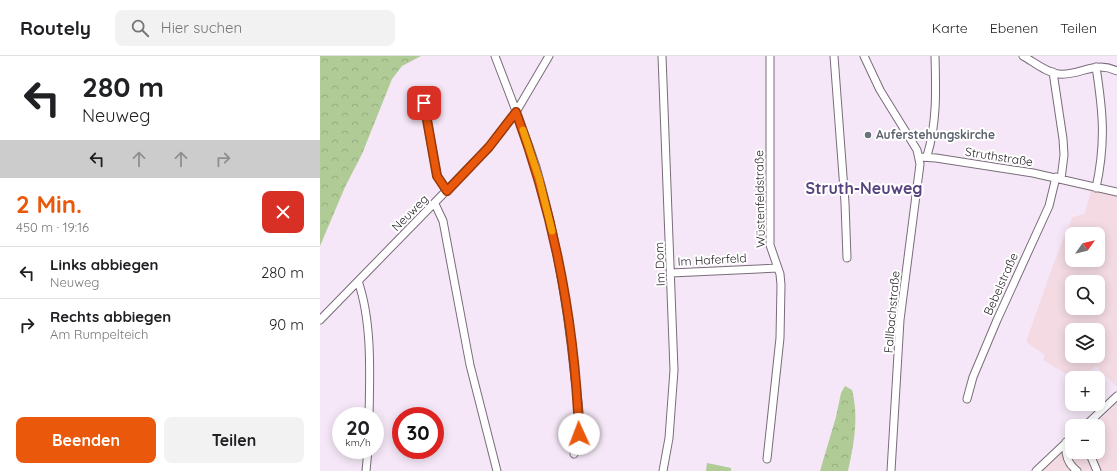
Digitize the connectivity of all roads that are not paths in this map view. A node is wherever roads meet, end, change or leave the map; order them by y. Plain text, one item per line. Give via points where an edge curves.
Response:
1 (495, 56) edge
2 (549, 56) edge
3 (662, 56) edge
4 (770, 56) edge
5 (834, 56) edge
6 (864, 56) edge
7 (935, 56) edge
8 (1023, 56) edge
9 (1096, 66) junction
10 (1117, 71) edge
11 (1053, 72) junction
12 (424, 103) dead end
13 (516, 112) junction
14 (927, 156) junction
15 (919, 157) junction
16 (1058, 178) junction
17 (1096, 188) junction
18 (447, 191) junction
19 (1117, 192) edge
20 (434, 204) junction
21 (847, 258) dead end
22 (778, 268) junction
23 (671, 272) junction
24 (358, 281) junction
25 (320, 320) edge
26 (1117, 396) edge
27 (967, 399) dead end
28 (369, 407) edge
29 (1092, 419) edge
30 (1065, 443) edge
31 (574, 454) dead end
32 (367, 459) edge
33 (1067, 459) edge
34 (1092, 459) edge
35 (767, 460) dead end
36 (366, 471) edge
37 (497, 471) edge
38 (663, 471) edge
39 (891, 471) edge
40 (1036, 471) edge
41 (1077, 471) edge
42 (1097, 471) edge

1 - 13 street
2 - 13 street, Neuweg
3 - 23 street, Im Dom
4 - 22 street, Wüstenfeldstraße via 770,245
5 - 21 street
6 - 15 street via 880,90
7 - 14 street via 936,112
8 - 11 street
9 - 10 street
9 - 11 street via 1063,74
9 - 17 street via 1104,137
11 - 16 street, Bebelstraße via 1064,155
12 - 18 street via 437,176
13 - 18 street, Neuweg via 489,147
13 - 31 street via 544,197 565,299 578,404 579,440
14 - 15 street, Struthstraße
14 - 16 street, Struthstraße
15 - 39 street, Fallbachstraße via 920,170 900,320
16 - 17 street, Struthstraße
16 - 27 street, Bebelstraße via 1049,206 996,320
17 - 19 street, Struthstraße
18 - 20 street, Neuweg
20 - 24 street, Neuweg
20 - 37 street via 443,220 470,365
22 - 23 street, Im Haferfeld
22 - 35 street, Wüstenfeldstraße via 781,285 780,338
23 - 38 street, Im Dom via 673,393
24 - 25 street, Neuweg
24 - 28 street via 366,317
26 - 29 street
30 - 40 street
32 - 36 street
33 - 41 street
34 - 42 street

